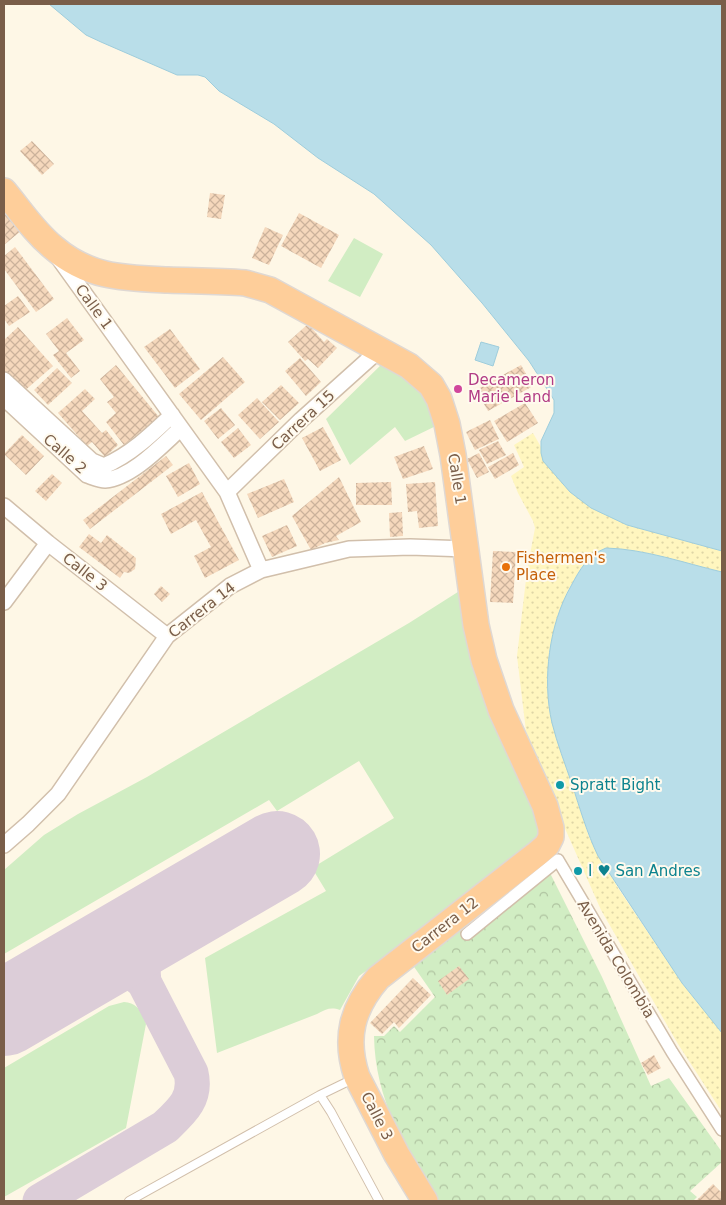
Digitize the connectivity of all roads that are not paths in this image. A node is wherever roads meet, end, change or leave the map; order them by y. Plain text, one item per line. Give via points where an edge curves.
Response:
1 (4, 190) edge
2 (52, 247) junction
3 (379, 350) junction
4 (4, 380) edge
5 (4, 398) edge
6 (172, 415) junction
7 (181, 428) junction
8 (104, 473) junction
9 (228, 492) junction
10 (4, 506) edge
11 (48, 543) junction
12 (466, 549) junction
13 (261, 570) junction
14 (4, 602) edge
15 (167, 636) junction
16 (551, 837) joint
17 (4, 845) edge
18 (467, 934) dead end
19 (352, 1024) joint
20 (357, 1077) junction
21 (320, 1095) junction
22 (722, 1130) edge
23 (129, 1201) edge
24 (379, 1201) edge
25 (425, 1201) edge

1 - 2 highway, Calle 1
2 - 3 highway, Calle 1 via 74,263 109,276 256,285
2 - 6 street, Calle 1
3 - 9 street, Carrera 15
3 - 12 highway, Calle 1 via 421,375 439,398 452,449
4 - 8 street, Calle 2
5 - 8 street, Calle 2 via 87,475
6 - 7 street, Calle 1
6 - 8 street, Calle 2
7 - 8 street, Calle 2 via 134,469 118,477
7 - 9 street, Calle 1
9 - 13 street, Calle 1
10 - 11 street, Calle 3
11 - 14 street
11 - 15 street, Calle 3
12 - 13 street, Carrera 14 via 349,549
12 - 16 highway, Calle 1 via 484,660 501,710 545,806
13 - 15 street, Carrera 14 via 230,586
15 - 17 street, Carrera 14 via 58,794
16 - 19 highway, Carrera 12 via 534,857 378,978 366,991
18 - 22 street, Avenida Colombia via 558,860
19 - 20 highway, Calle 3 via 351,1048
20 - 21 lane
20 - 25 highway, Calle 3
21 - 23 lane
21 - 24 lane

